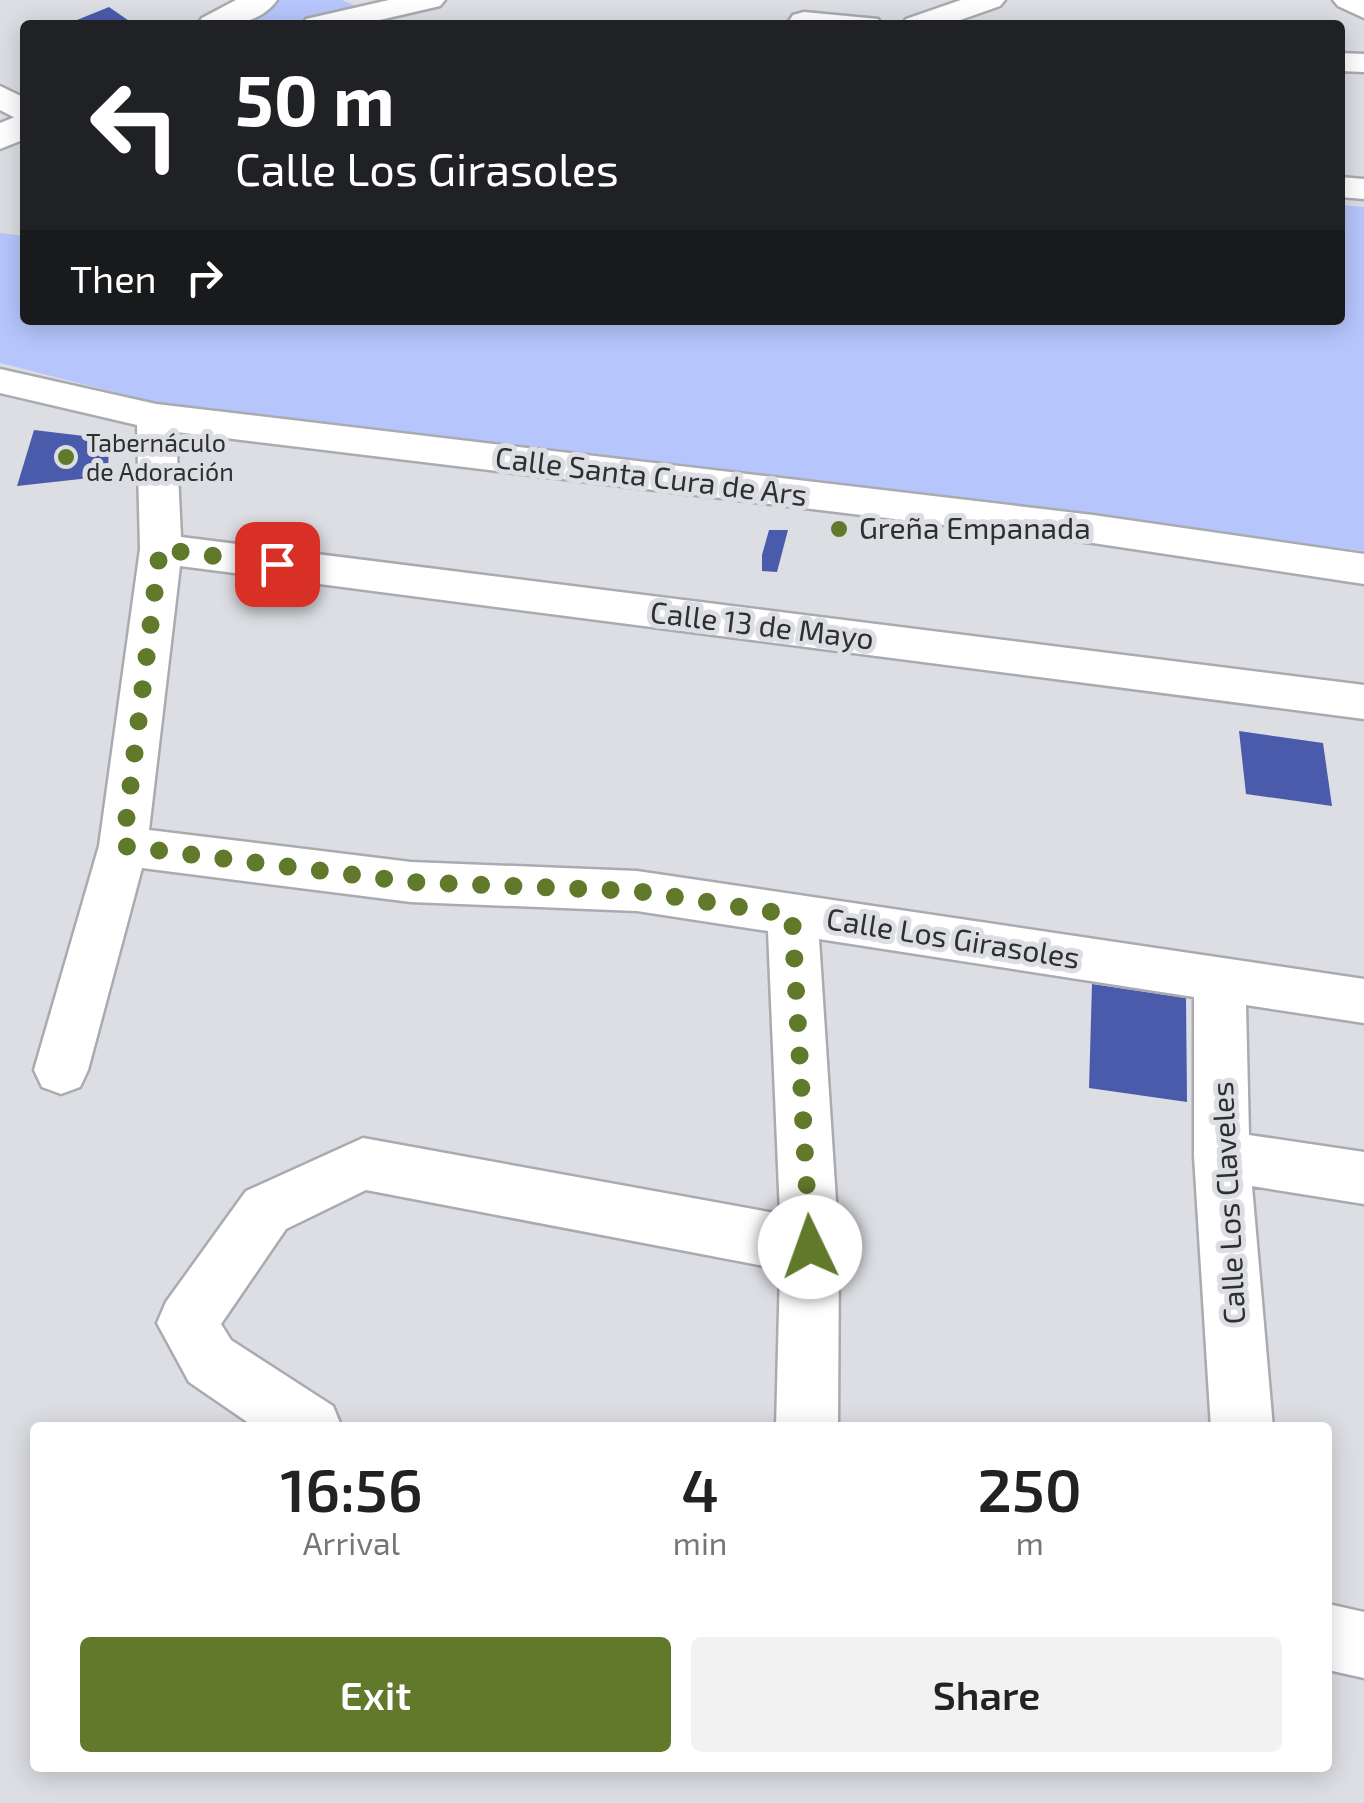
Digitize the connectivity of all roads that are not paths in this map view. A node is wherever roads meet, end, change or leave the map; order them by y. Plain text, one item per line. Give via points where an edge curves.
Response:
1 (261, 0) edge
2 (430, 0) edge
3 (990, 0) edge
4 (1348, 0) edge
5 (1364, 9) edge
6 (223, 20) edge
7 (340, 20) edge
8 (932, 20) edge
9 (0, 381) edge
10 (156, 418) junction
11 (160, 549) junction
12 (1364, 569) edge
13 (1364, 702) edge
14 (123, 846) junction
15 (792, 915) junction
16 (1220, 979) junction
17 (1364, 1000) edge
18 (61, 1070) dead end
19 (1222, 1156) junction
20 (1364, 1178) edge
21 (810, 1247) junction
22 (302, 1422) edge
23 (807, 1422) edge
24 (1242, 1422) edge
25 (1332, 1638) edge
26 (1364, 1645) edge

1 - 6 main road
2 - 7 street
3 - 8 street
4 - 5 street
9 - 10 street, Calle Santa Cura de Ars
10 - 11 street
10 - 12 street, Calle Santa Cura de Ars via 1074,527
11 - 13 street, Calle 13 de Mayo
11 - 14 street
14 - 15 street, Calle Los Girasoles via 411,882 637,891
14 - 18 street
15 - 16 street, Calle Los Girasoles
15 - 21 street
16 - 17 street, Calle Los Girasoles
16 - 19 street, Calle Los Claveles
19 - 20 street
19 - 24 street, Calle Los Claveles
21 - 22 street via 362,1164 266,1210 188,1323 210,1361
21 - 23 street
25 - 26 street

